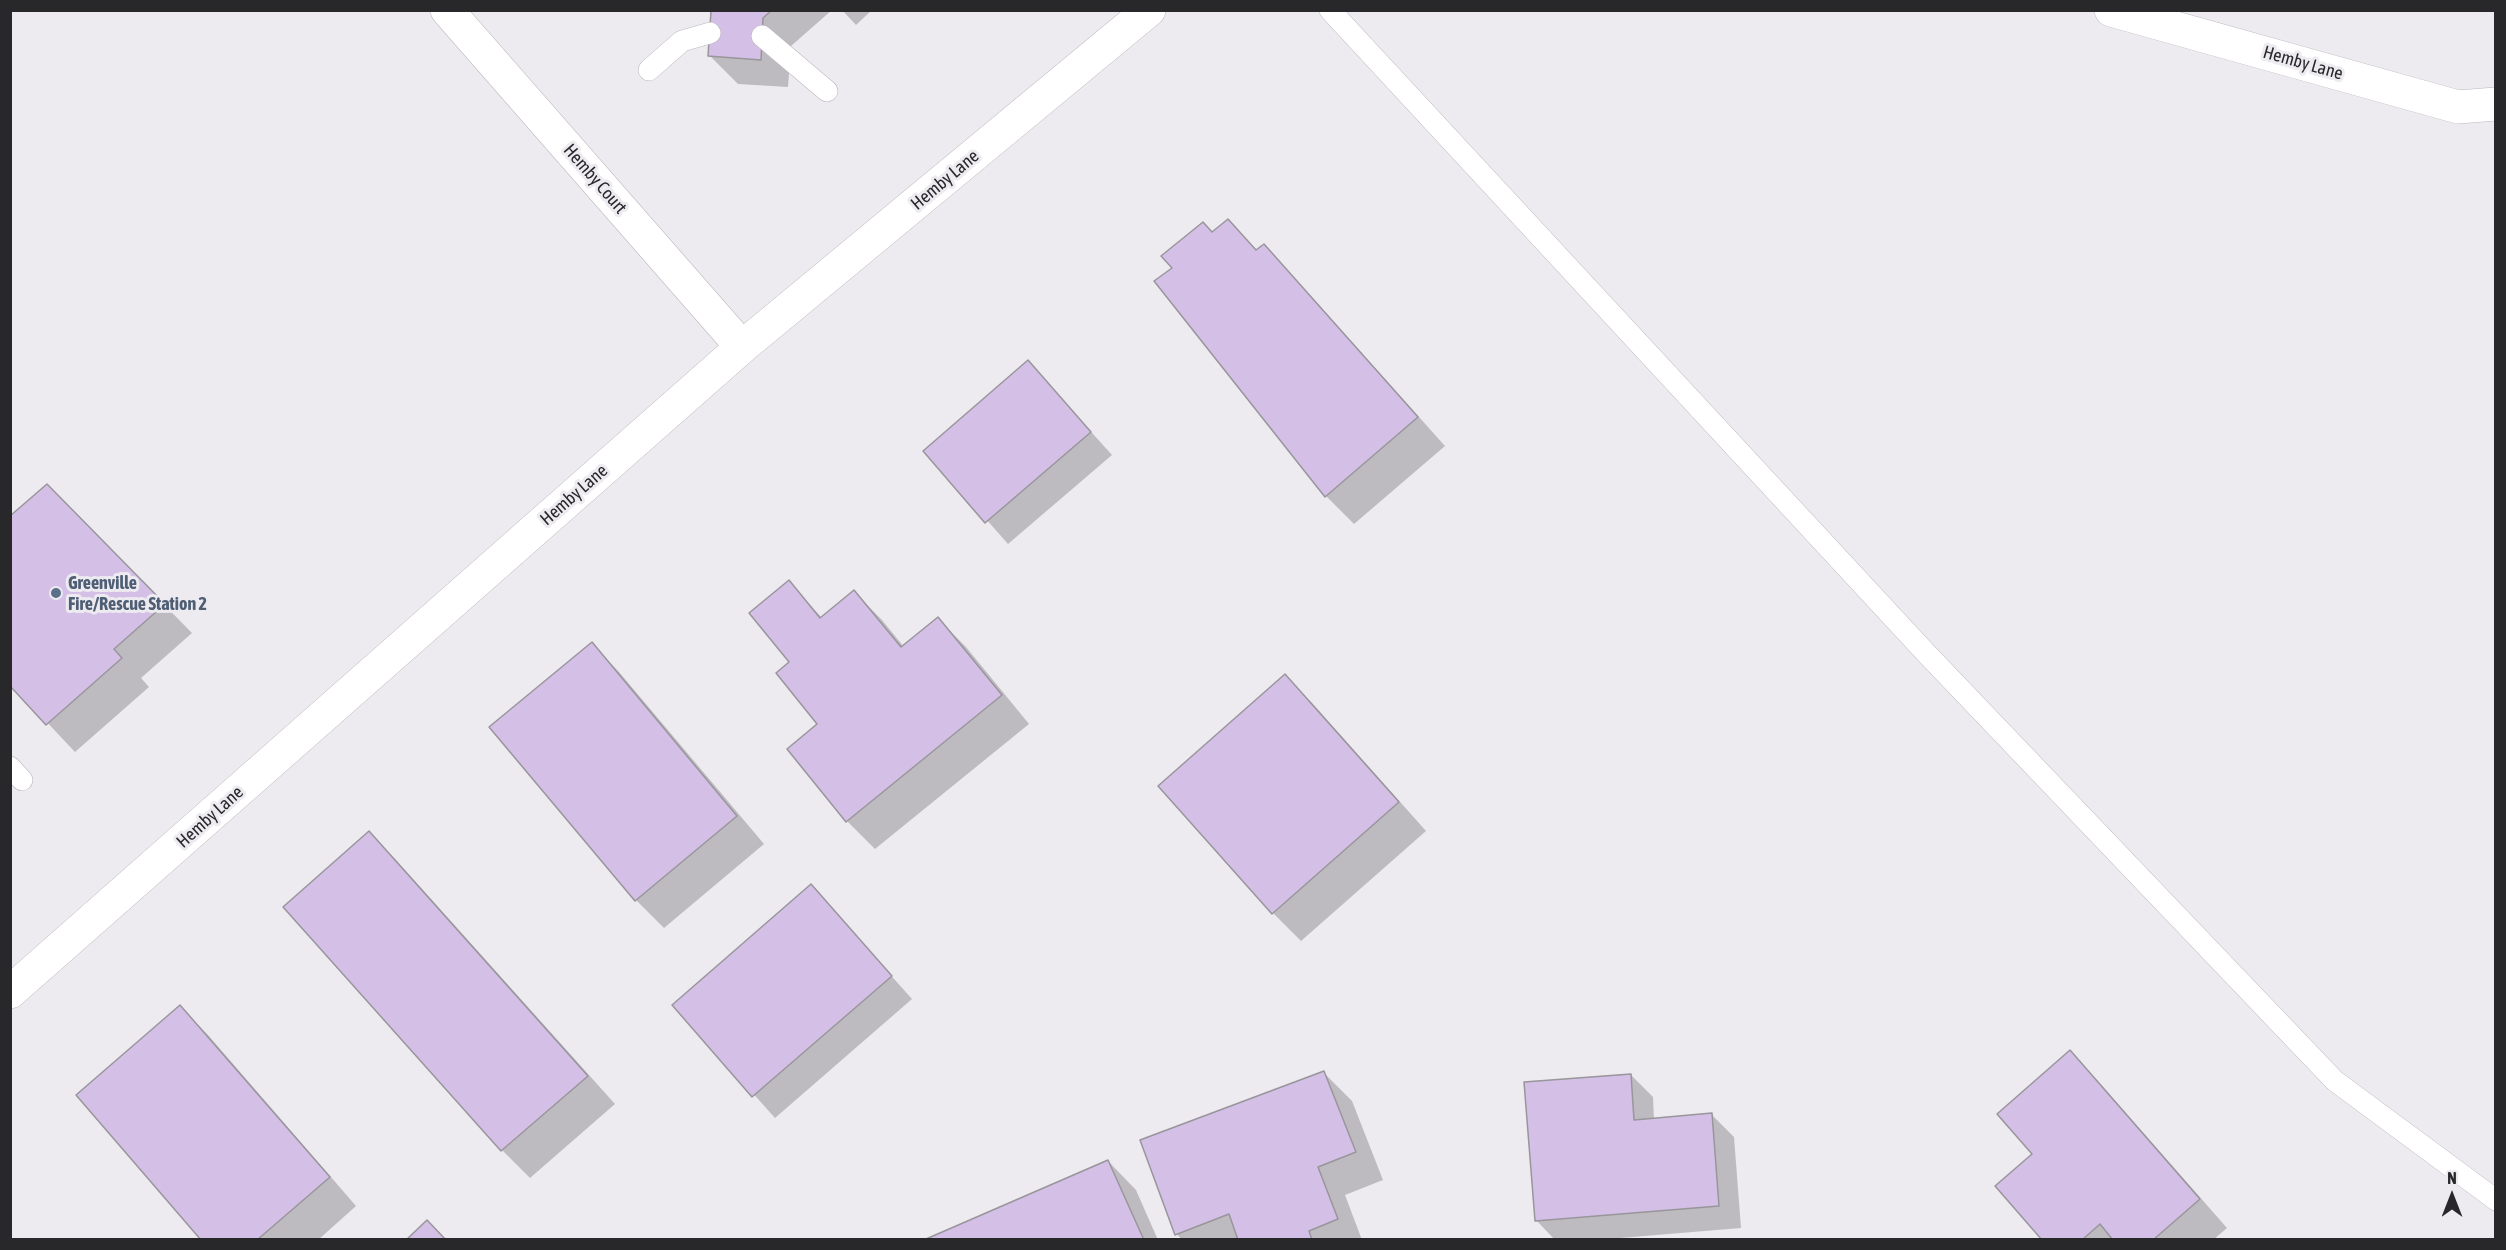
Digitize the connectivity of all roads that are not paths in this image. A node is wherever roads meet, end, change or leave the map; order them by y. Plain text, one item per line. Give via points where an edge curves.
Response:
1 (447, 10) edge
2 (1149, 10) edge
3 (1330, 10) edge
4 (2111, 10) edge
5 (710, 33) dead end
6 (762, 36) dead end
7 (649, 70) dead end
8 (827, 91) dead end
9 (2496, 104) edge
10 (742, 347) junction
11 (10, 992) edge
12 (2496, 1200) edge

1 - 10 street, Hemby Court
2 - 10 street, Hemby Lane
3 - 12 lane via 1925,652 2335,1081
4 - 9 street, Hemby Lane via 2458,107
5 - 7 lane via 682,41
6 - 8 lane
10 - 11 street, Hemby Lane

